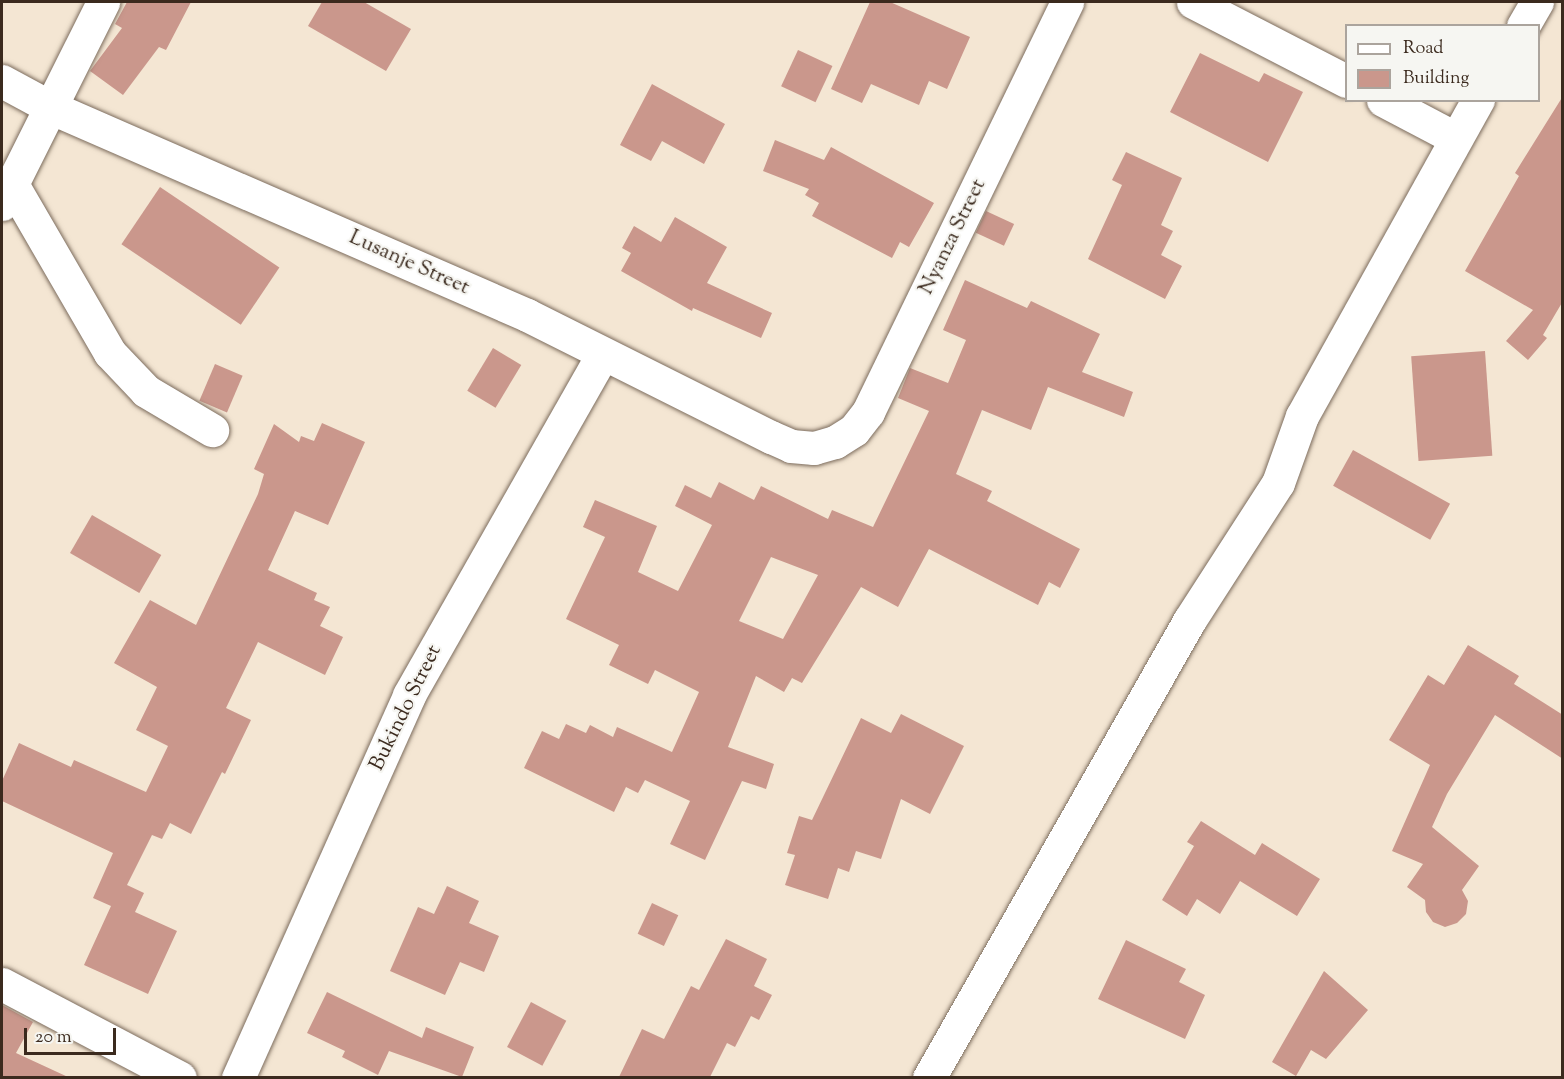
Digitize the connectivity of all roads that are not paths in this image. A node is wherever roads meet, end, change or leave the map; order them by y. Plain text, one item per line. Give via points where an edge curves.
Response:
1 (103, 2) edge
2 (1067, 2) edge
3 (1193, 2) edge
4 (1537, 2) edge
5 (1523, 24) edge
6 (1345, 80) edge
7 (2, 81) edge
8 (1387, 102) edge
9 (1477, 102) edge
10 (52, 108) junction
11 (1455, 138) junction
12 (7, 194) edge
13 (603, 354) junction
14 (212, 430) dead end
15 (814, 448) joint
16 (2, 984) edge
17 (180, 1077) edge
18 (238, 1077) edge
19 (929, 1077) edge

1 - 10 street
2 - 15 street, Nyanza Street via 868,412 854,430 835,442
3 - 6 street
4 - 5 street
7 - 10 street, Lusanje Street
8 - 11 street
9 - 11 street
10 - 12 street
10 - 13 street, Lusanje Street via 527,315
11 - 19 street via 1302,416 1278,483 1189,621
12 - 14 street via 110,353 146,391
13 - 15 street, Lusanje Street via 791,446
13 - 18 street, Bukindo Street via 409,695
16 - 17 street

